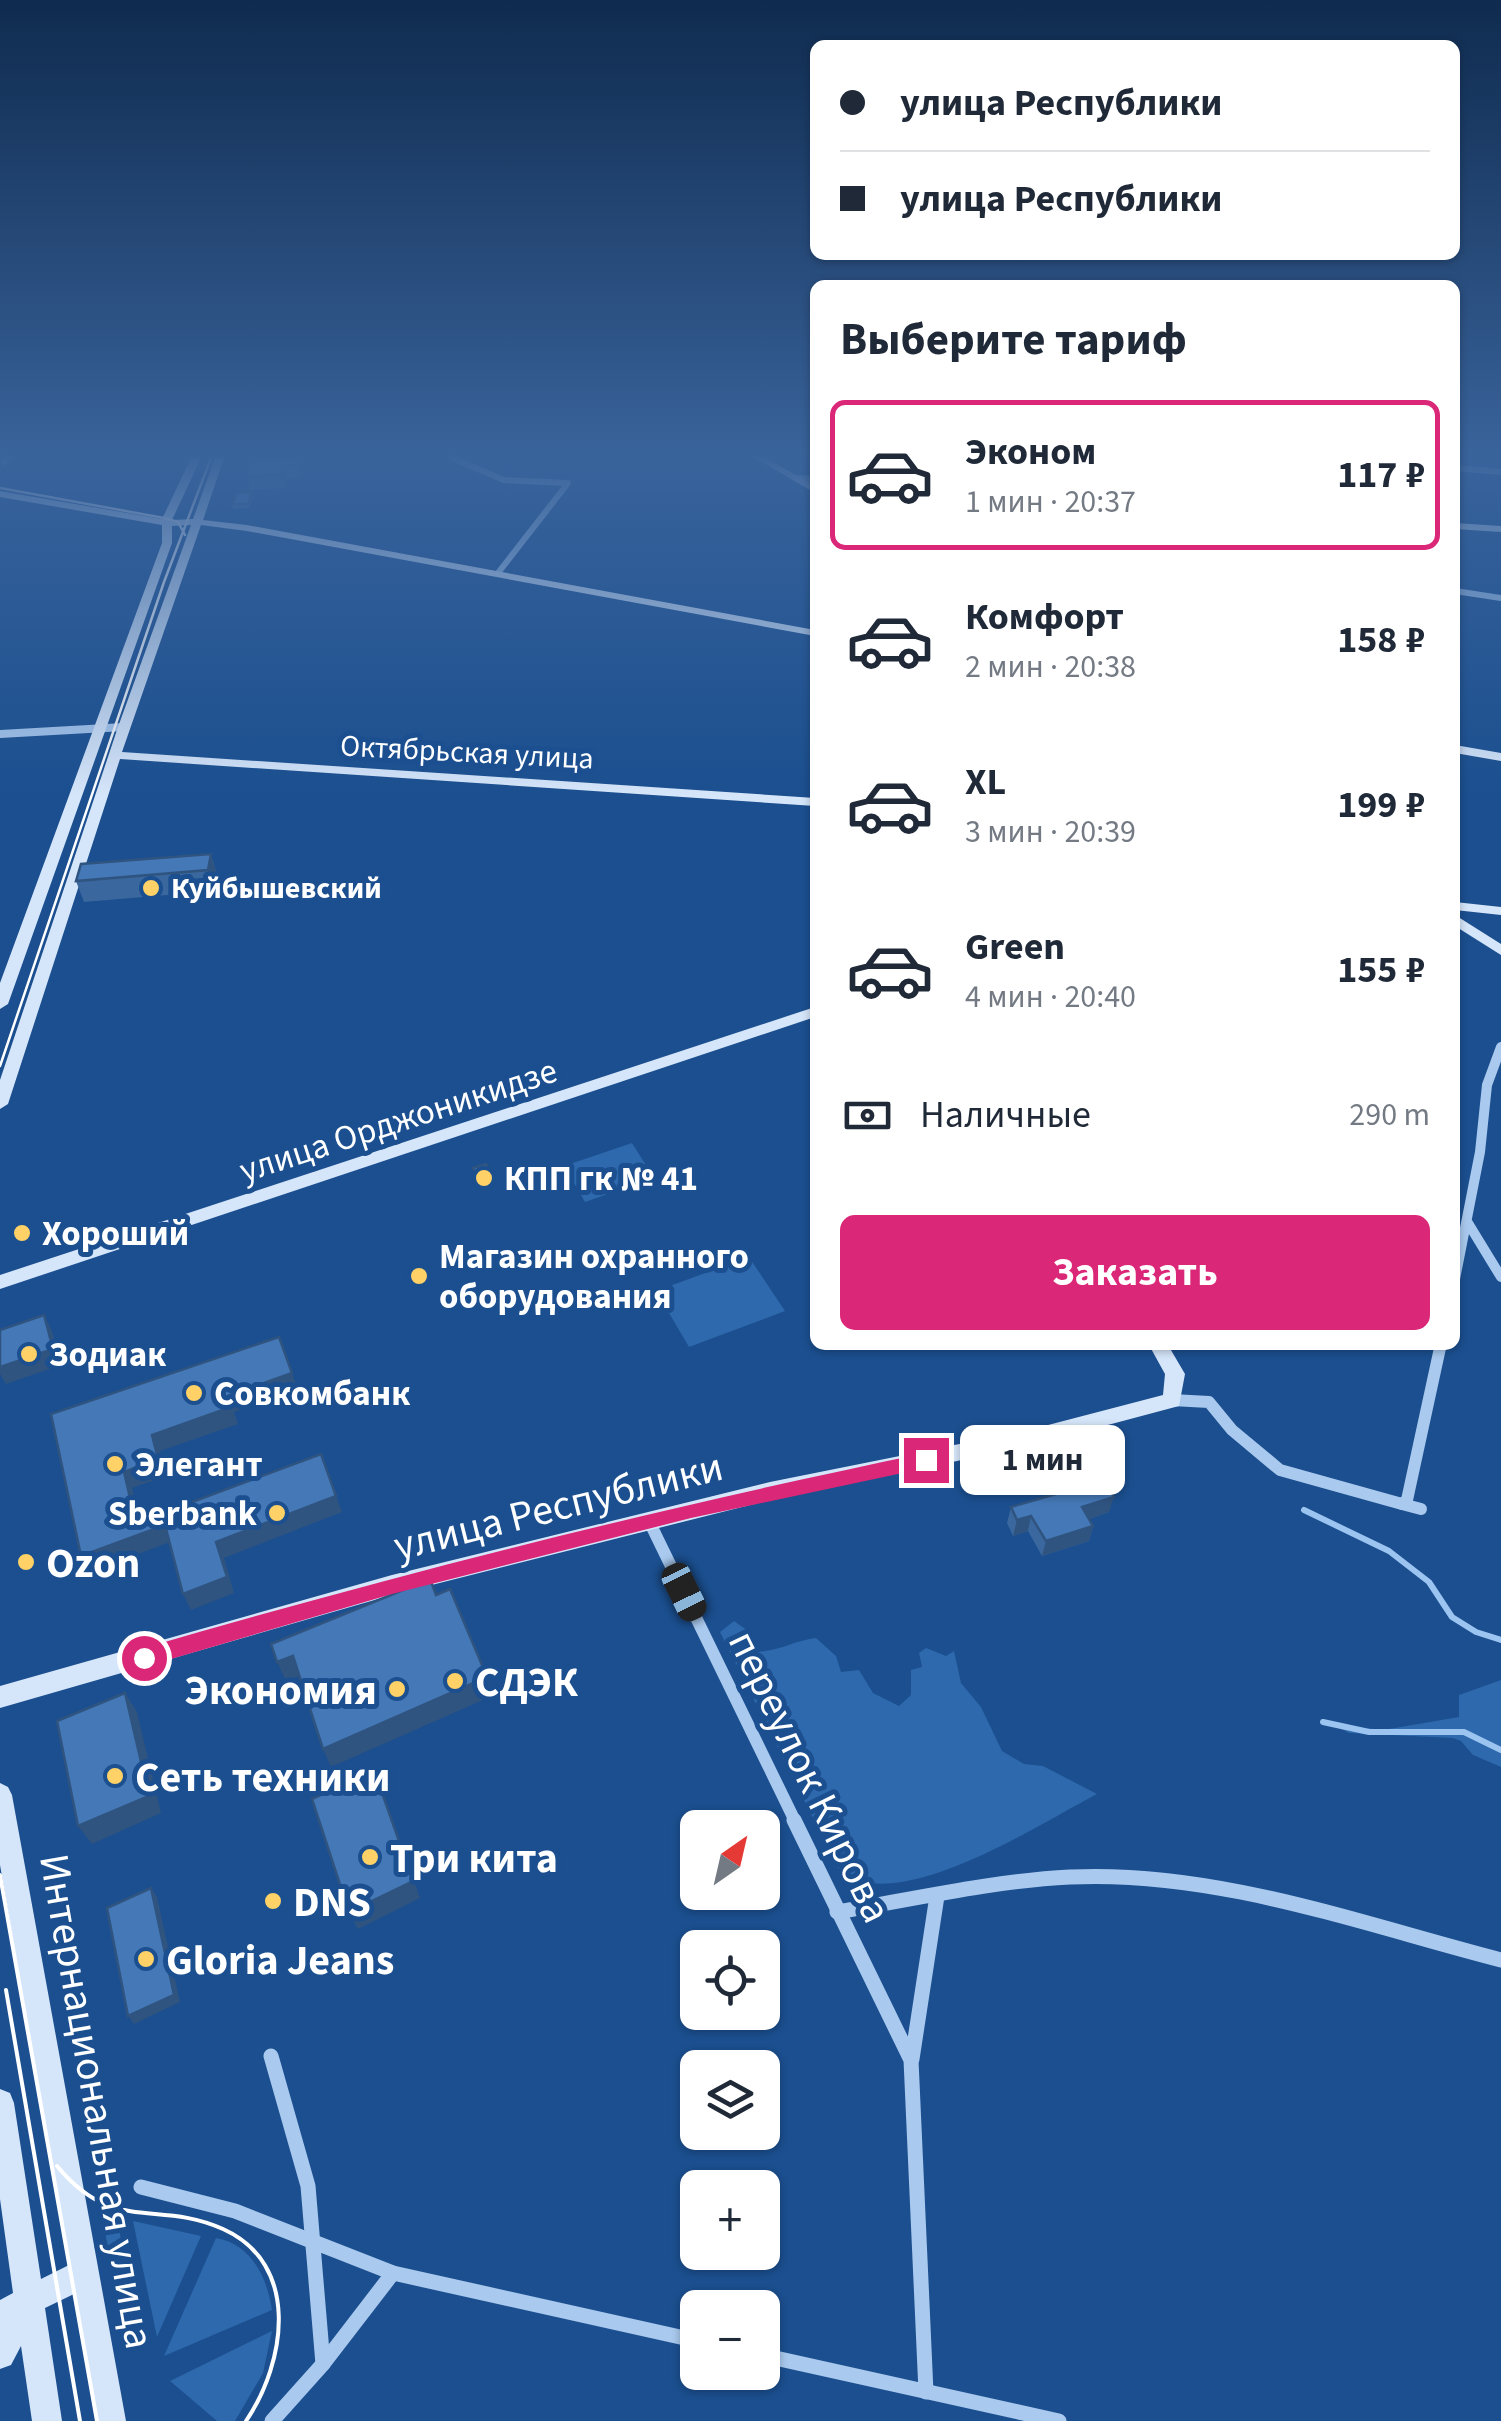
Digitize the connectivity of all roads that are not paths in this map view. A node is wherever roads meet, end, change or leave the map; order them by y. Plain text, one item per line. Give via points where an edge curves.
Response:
1 (157, 571) edge
2 (180, 571) edge
3 (481, 571) edge
4 (500, 571) edge
5 (498, 574) junction
6 (1460, 592) edge
7 (1501, 598) edge
8 (810, 632) edge
9 (124, 728) junction
10 (100, 729) junction
11 (0, 734) edge
12 (1460, 750) edge
13 (116, 755) junction
14 (1501, 757) edge
15 (810, 802) edge
16 (1460, 907) edge
17 (1501, 911) edge
18 (1460, 922) edge
19 (1501, 951) edge
20 (0, 1004) edge
21 (810, 1014) edge
22 (1501, 1047) edge
23 (0, 1104) edge
24 (1468, 1222) junction
25 (1460, 1257) edge
26 (1501, 1276) edge
27 (0, 1282) edge
28 (1161, 1350) edge
29 (1439, 1350) edge
30 (1172, 1400) junction
31 (1402, 1504) junction
32 (1421, 1509) dead end
33 (649, 1521) junction
34 (0, 1697) edge
35 (0, 1795) edge
36 (937, 1896) junction
37 (838, 1912) junction
38 (1501, 1960) edge
39 (271, 2056) dead end
40 (912, 2060) junction
41 (0, 2103) edge
42 (142, 2187) dead end
43 (312, 2242) junction
44 (85, 2272) junction
45 (393, 2273) junction
46 (30, 2301) junction
47 (0, 2316) edge
48 (680, 2337) edge
49 (0, 2354) edge
50 (780, 2359) edge
51 (323, 2364) junction
52 (926, 2392) junction
53 (47, 2421) edge
54 (112, 2421) edge
55 (272, 2421) edge
56 (1059, 2421) edge

1 - 10 main road
2 - 9 main road
3 - 5 main road
4 - 5 street
5 - 8 main road
6 - 7 street
9 - 10 street
9 - 13 main road
10 - 11 street
10 - 20 main road
12 - 14 main road
13 - 15 main road, Октябрьская улица
13 - 23 main road
16 - 17 main road
18 - 19 main road
21 - 27 main road, улица Орджоникидзе
22 - 24 street via 1487,1086
24 - 25 street
24 - 26 street
28 - 30 main road via 1175,1374
29 - 31 street
30 - 31 street via 1209,1402 1280,1470
30 - 33 main road, улица Республики via 1030,1438
31 - 32 street
33 - 34 main road, улица Республики via 392,1585
33 - 37 street, переулок Кирова
35 - 44 main road, Интернациональная улица
36 - 37 street
36 - 38 street via 1073,1878 1177,1881
36 - 40 street, переулок Кирова
37 - 40 street, переулок Кирова
39 - 43 street via 308,2186
40 - 52 street, переулок Кирова
41 - 46 main road
42 - 43 street via 235,2211
43 - 45 street
43 - 51 street
44 - 46 main road
44 - 54 main road, Интернациональная улица
45 - 48 street
45 - 51 street
46 - 47 main road
46 - 49 main road
46 - 53 main road
50 - 52 street
51 - 55 street
52 - 56 street

